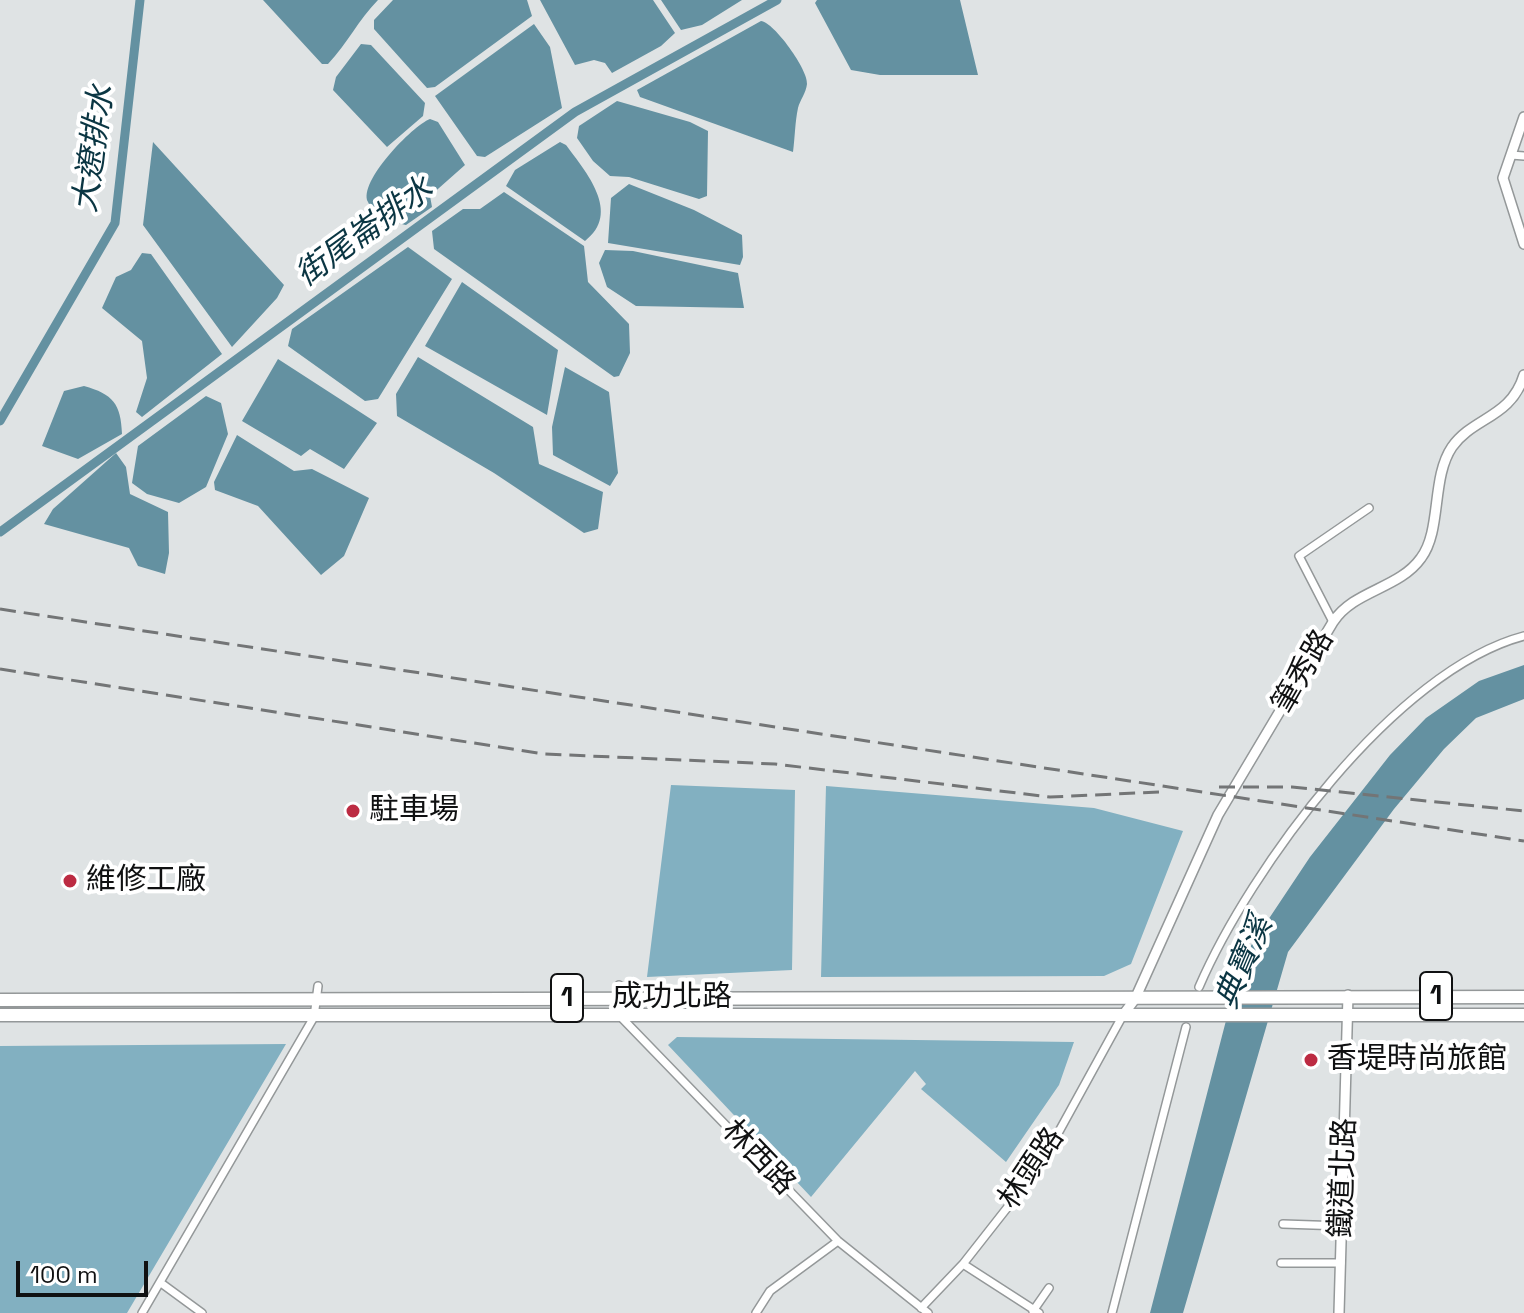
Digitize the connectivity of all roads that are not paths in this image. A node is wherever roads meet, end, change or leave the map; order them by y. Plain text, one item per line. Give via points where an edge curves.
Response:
1 (1524, 117) edge
2 (1511, 155) junction
3 (1524, 156) edge
4 (1524, 244) edge
5 (1524, 375) edge
6 (1369, 508) dead end
7 (1333, 622) junction
8 (1524, 636) edge
9 (618, 992) junction
10 (1200, 992) junction
11 (317, 993) junction
12 (1348, 995) junction
13 (1524, 997) edge
14 (1135, 999) junction
15 (0, 1000) edge
16 (618, 1014) junction
17 (1348, 1014) junction
18 (0, 1015) edge
19 (1123, 1015) junction
20 (1524, 1015) edge
21 (314, 1017) junction
22 (1186, 1027) dead end
23 (1283, 1224) dead end
24 (1343, 1226) junction
25 (838, 1241) junction
26 (1281, 1263) dead end
27 (1341, 1263) junction
28 (963, 1264) junction
29 (161, 1283) junction
30 (1049, 1288) dead end
31 (924, 1310) edge
32 (1035, 1312) edge
33 (142, 1313) edge
34 (202, 1313) edge
35 (756, 1313) edge
36 (1112, 1313) edge
37 (1339, 1313) edge

1 - 2 street
2 - 3 street
2 - 4 street via 1503,178
5 - 7 street, 筆秀路 via 1510,402 1453,445 1423,557 1401,577 1358,599
6 - 7 street via 1299,556
7 - 14 street, 筆秀路 via 1218,815
8 - 10 street via 1500,642 1445,673 1371,738 1321,794 1220,938
9 - 11 main road, 成功北路 / 1
9 - 14 main road, 成功北路 / 1
9 - 16 street
10 - 12 main road, 1
10 - 14 main road, 成功北路 / 1
11 - 15 main road, 成功北路 / 1
11 - 21 street
12 - 13 main road, 1
12 - 17 street, 鐵道北路
14 - 19 street, 筆秀路
16 - 19 main road, 成功北路 / 1
16 - 21 main road, 成功北路 / 1
16 - 25 street, 林西路
17 - 19 main road, 成功北路 / 1
17 - 20 main road, 1
17 - 24 street, 鐵道北路
18 - 21 main road, 成功北路 / 1
19 - 28 street, 林頭路 via 1040,1166
21 - 29 street
22 - 36 street
23 - 24 street
24 - 27 street, 鐵道北路
25 - 31 street, 林西路
25 - 35 street via 770,1291
26 - 27 street
27 - 37 street, 鐵道北路
28 - 31 street, 林頭路
28 - 32 street
29 - 33 street
29 - 34 street
30 - 32 street

